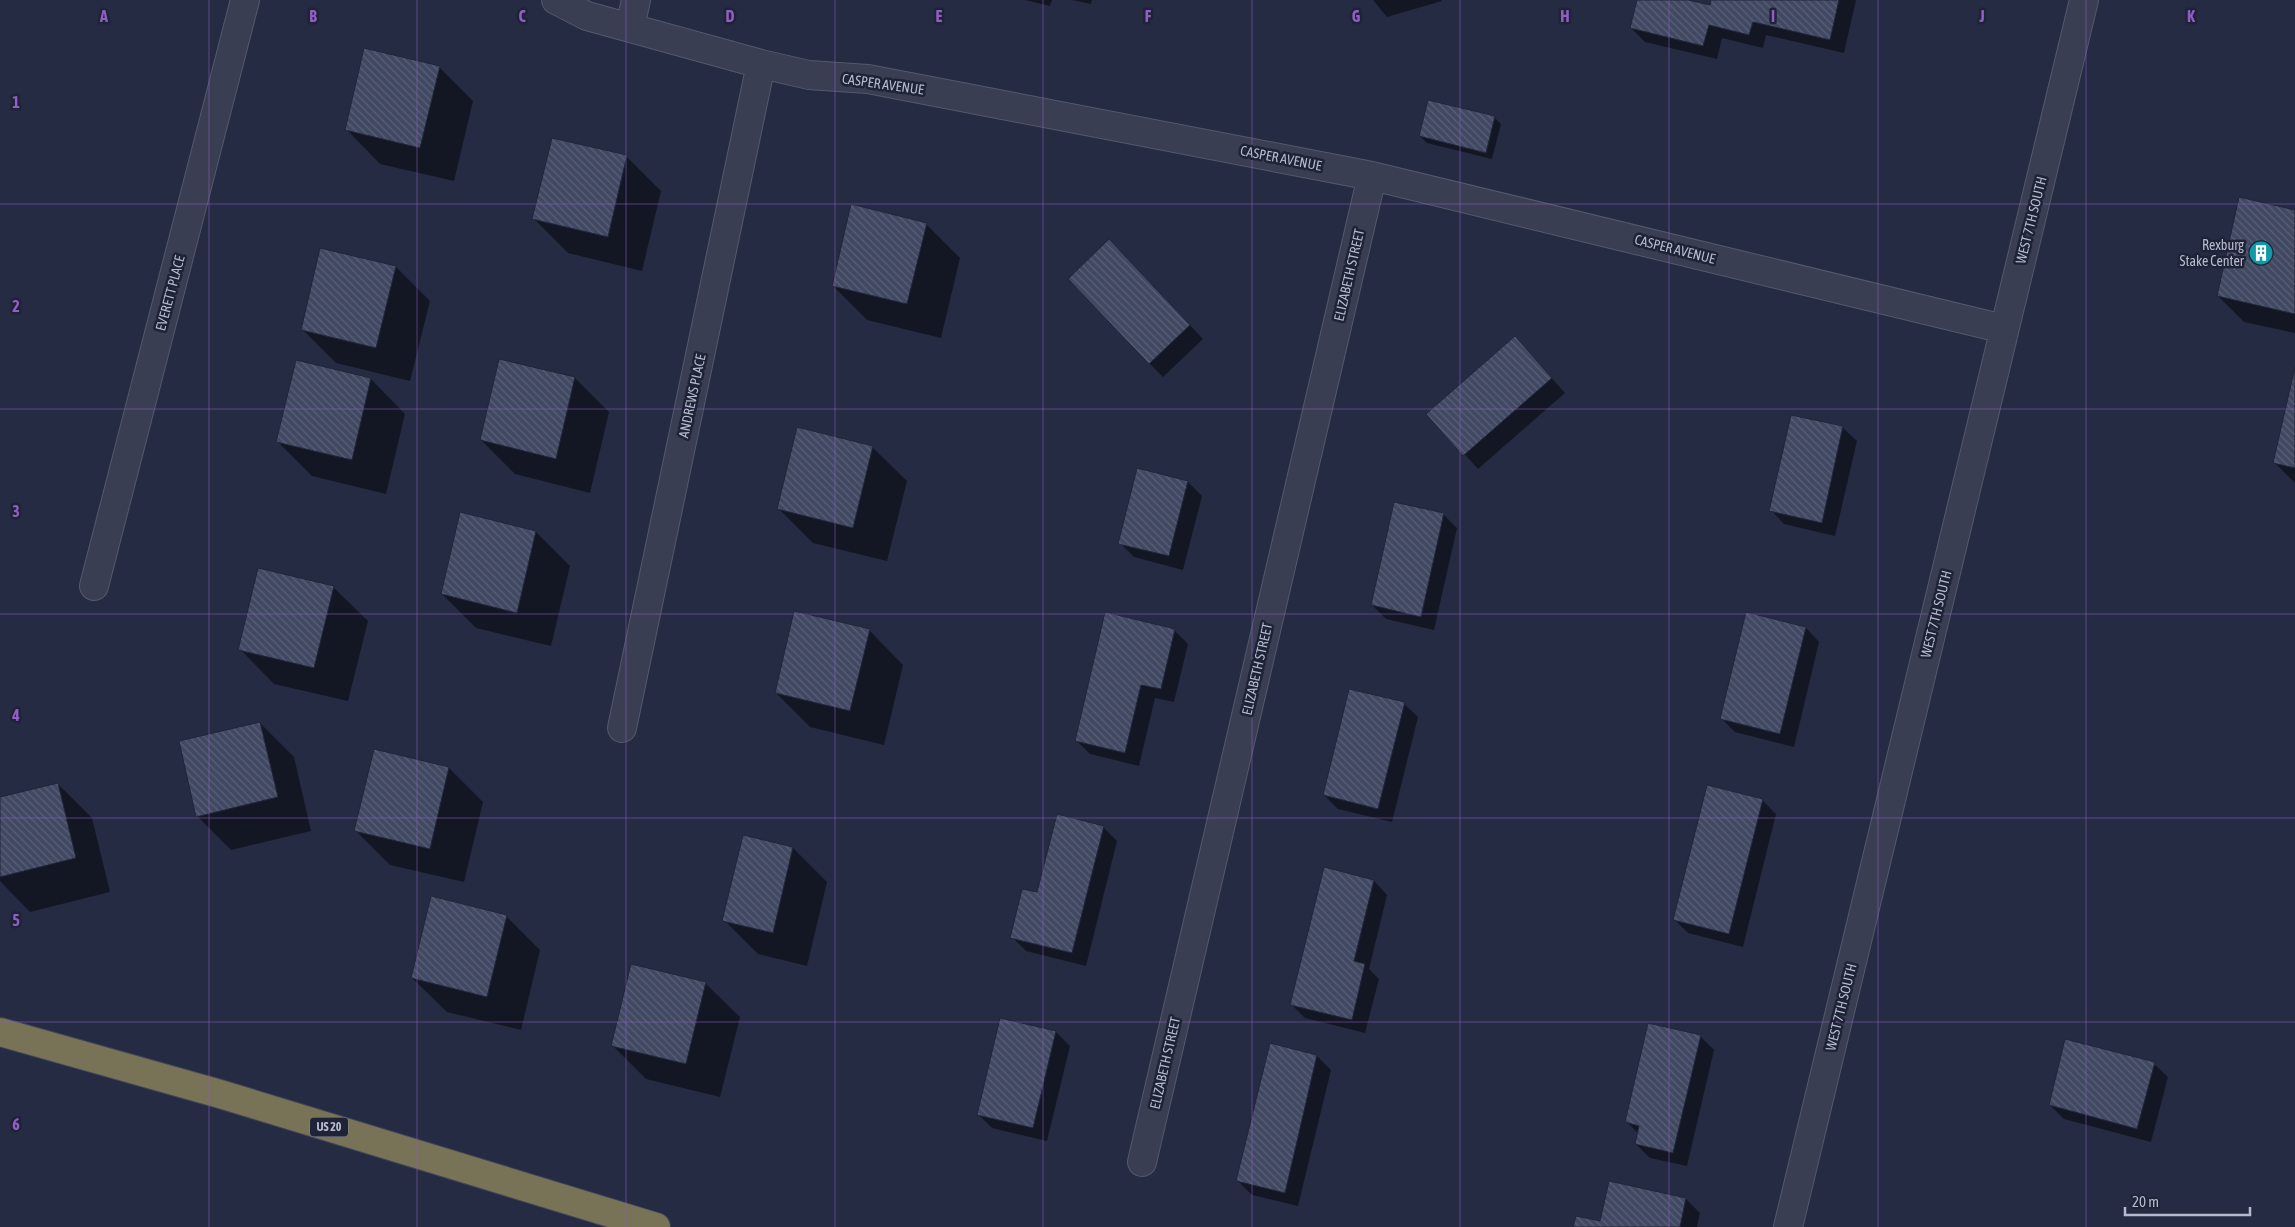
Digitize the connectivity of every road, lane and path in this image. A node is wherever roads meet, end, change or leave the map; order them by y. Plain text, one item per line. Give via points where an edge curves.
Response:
1 (245, 0) edge
2 (556, 0) edge
3 (636, 0) edge
4 (2084, 0) edge
5 (630, 27) junction
6 (761, 64) junction
7 (1372, 176) junction
8 (2004, 329) junction
9 (94, 586) dead end
10 (622, 728) dead end
11 (0, 1032) edge
12 (1142, 1162) dead end
13 (656, 1227) edge
14 (1788, 1227) edge

1 - 9 street, EVERETT PLACE
2 - 5 street, CASPER AVENUE via 587,16
3 - 5 street
4 - 8 street, WEST 7TH SOUTH
5 - 6 street, CASPER AVENUE
6 - 7 street, CASPER AVENUE via 809,75 868,79
6 - 10 street, ANDREWS PLACE
7 - 8 street, CASPER AVENUE
7 - 12 street, ELIZABETH STREET
8 - 14 street, WEST 7TH SOUTH
11 - 13 highway, US 20 via 220,1094

